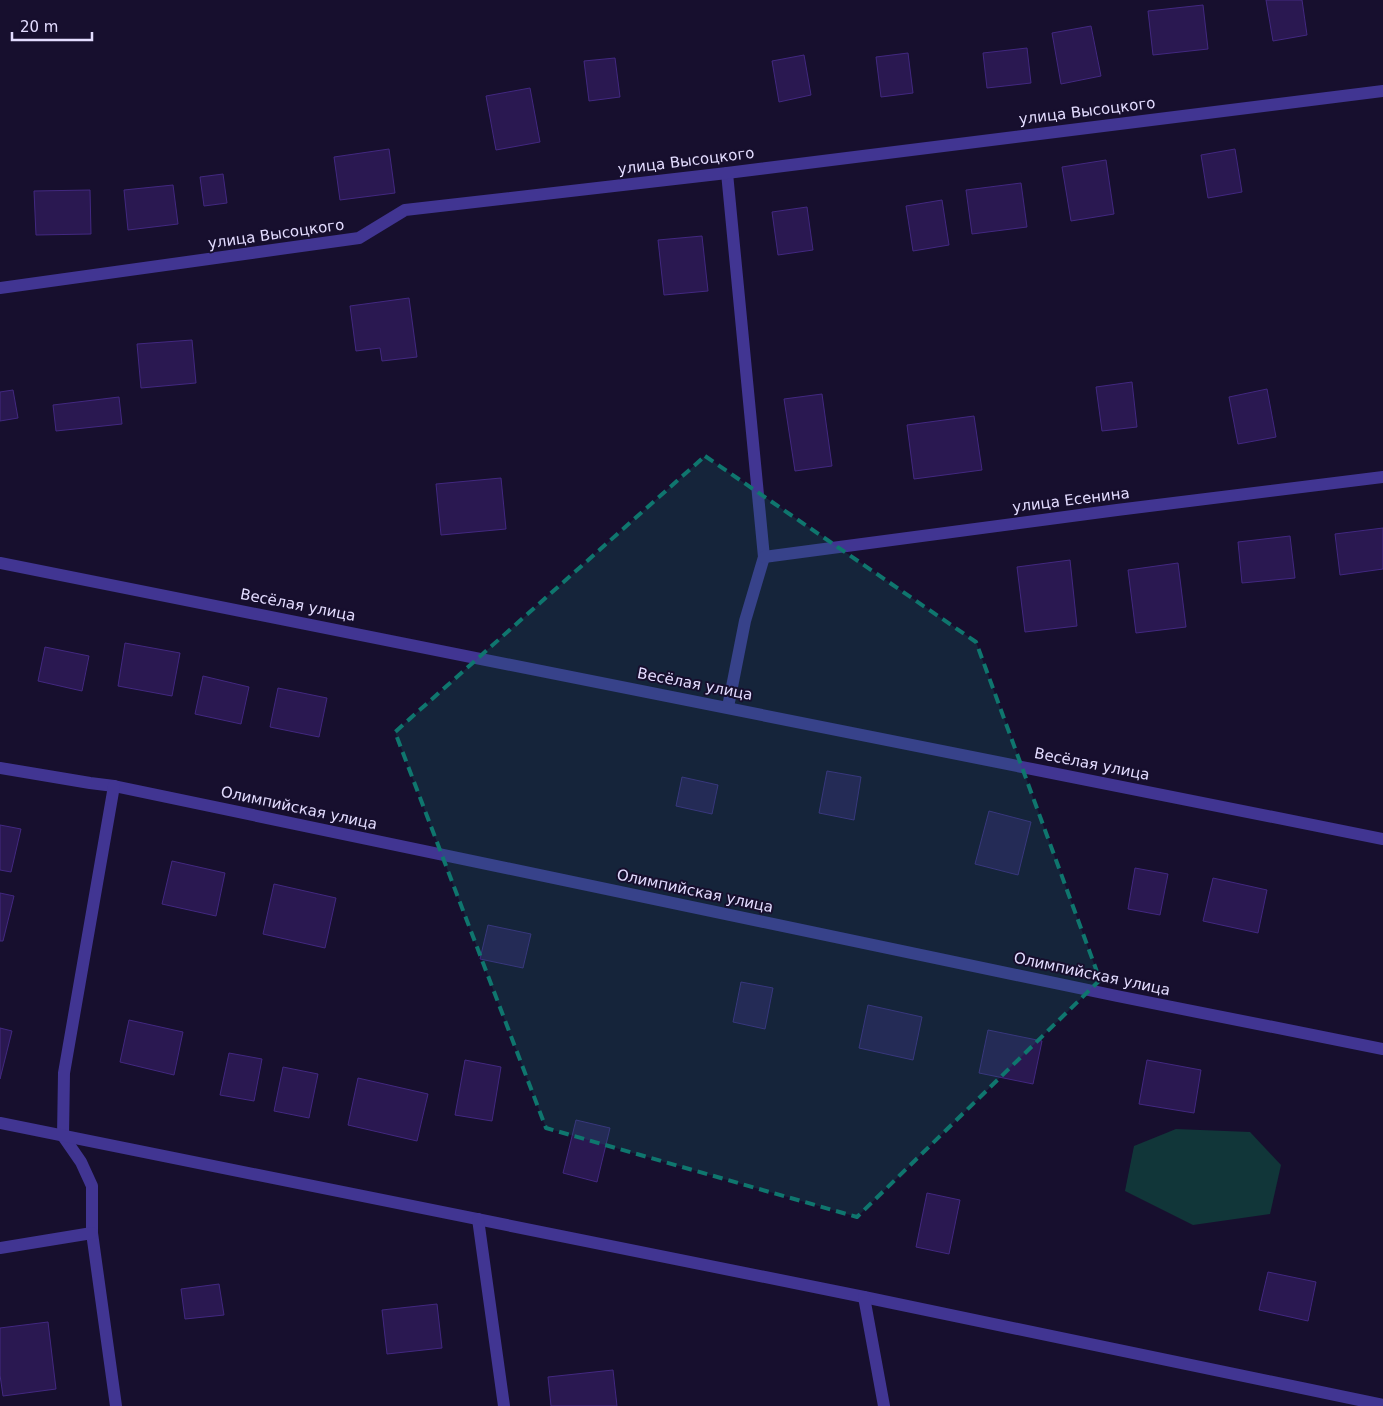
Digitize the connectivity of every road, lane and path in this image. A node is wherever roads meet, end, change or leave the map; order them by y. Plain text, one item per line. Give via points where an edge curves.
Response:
1 (1383, 91) edge
2 (727, 173) junction
3 (0, 288) edge
4 (1383, 477) edge
5 (764, 557) junction
6 (0, 563) edge
7 (728, 707) junction
8 (0, 768) edge
9 (114, 786) junction
10 (1383, 839) edge
11 (1383, 1050) edge
12 (0, 1124) edge
13 (62, 1136) junction
14 (478, 1219) junction
15 (92, 1233) junction
16 (0, 1248) edge
17 (864, 1297) junction
18 (116, 1406) edge
19 (504, 1406) edge
20 (884, 1406) edge
21 (1383, 1406) edge

1 - 2 street, улица Высоцкого
2 - 3 street, улица Высоцкого via 405,210 359,238
2 - 5 street
4 - 5 street, улица Есенина
5 - 7 street via 745,621
6 - 7 street, Весёлая улица
7 - 10 street, Весёлая улица
8 - 9 street, Олимпийская улица
9 - 11 street, Олимпийская улица
9 - 13 street via 64,1073
12 - 13 street
13 - 14 street
13 - 15 street via 81,1162 92,1186
14 - 17 street
14 - 19 street
15 - 16 street
15 - 18 street
17 - 20 street
17 - 21 street

